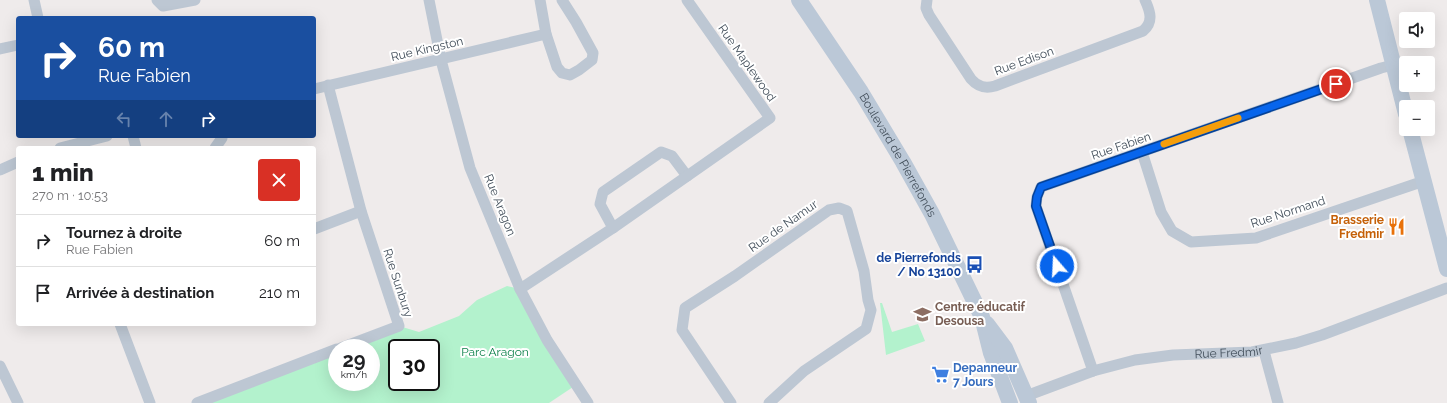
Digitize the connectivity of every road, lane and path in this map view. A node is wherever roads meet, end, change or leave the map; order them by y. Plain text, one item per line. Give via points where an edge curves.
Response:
1 (34, 0) edge
2 (156, 0) edge
3 (195, 0) edge
4 (429, 0) edge
5 (540, 0) edge
6 (562, 0) edge
7 (687, 0) edge
8 (799, 0) edge
9 (927, 0) edge
10 (1146, 0) edge
11 (1377, 0) edge
12 (38, 16) edge
13 (546, 34) junction
14 (16, 46) edge
15 (0, 50) edge
16 (441, 60) junction
17 (1393, 65) junction
18 (328, 85) junction
19 (316, 88) edge
20 (1402, 100) edge
21 (1412, 136) edge
22 (95, 138) edge
23 (66, 143) edge
24 (1142, 152) junction
25 (16, 163) edge
26 (0, 170) edge
27 (687, 176) junction
28 (1424, 182) junction
29 (361, 211) junction
30 (316, 228) edge
31 (613, 228) junction
32 (1447, 270) edge
33 (1447, 288) edge
34 (520, 289) junction
35 (982, 318) junction
36 (121, 326) edge
37 (365, 339) edge
38 (1264, 351) junction
39 (328, 352) edge
40 (0, 366) edge
41 (1093, 371) junction
42 (1027, 400) edge
43 (18, 403) edge
44 (150, 403) edge
45 (197, 403) edge
46 (588, 403) edge
47 (731, 403) edge
48 (769, 403) edge
49 (1009, 403) edge
50 (1278, 403) edge

1 - 12 street
2 - 3 street via 163,6
4 - 16 street, Rue Aragon
5 - 13 street
6 - 13 street via 593,53 592,60 570,75 562,73 557,68
7 - 27 street, Rue Maplewood via 770,118
8 - 35 main road, Boulevard de Pierrefonds via 851,75 896,150 945,240
9 - 10 street, Rue Edison via 926,8 929,15 971,79 986,88 1142,31 1148,26 1150,18
11 - 17 main road
13 - 16 street, Rue Kingston
14 - 15 street
16 - 18 street, Rue Kingston
16 - 34 street, Rue Aragon via 470,168
17 - 20 main road
17 - 24 street, Rue Fabien
18 - 19 street, Rue Kingston
18 - 29 street, Rue Sunbury
21 - 28 main road
22 - 23 street
24 - 28 street, Rue Normand via 1161,212 1172,231 1191,242 1256,238
24 - 41 street, Rue Fabien via 1041,187 1037,197 1036,206
25 - 26 street
27 - 31 street, Rue Maplewood
27 - 31 street via 672,156 661,152 603,192 600,204
28 - 32 main road
29 - 30 street
29 - 37 street, Rue Sunbury via 399,326
31 - 34 street, Rue Maplewood
33 - 38 street, Rue Fredmir via 1313,338
34 - 46 street, Rue Aragon via 548,340
35 - 42 main road, Boulevard de Pierrefonds via 1005,348
35 - 49 main road, Boulevard de Pierrefonds via 991,353
36 - 44 street
38 - 41 street, Rue Fredmir via 1164,356
38 - 50 street
39 - 45 street
40 - 43 street
41 - 42 street, Rue Fredmir
42 - 49 main road, Rue Fredmir
47 - 48 street, Rue de Namur via 682,330 685,308 829,210 839,208 847,211 864,271 871,310 866,329 804,371

